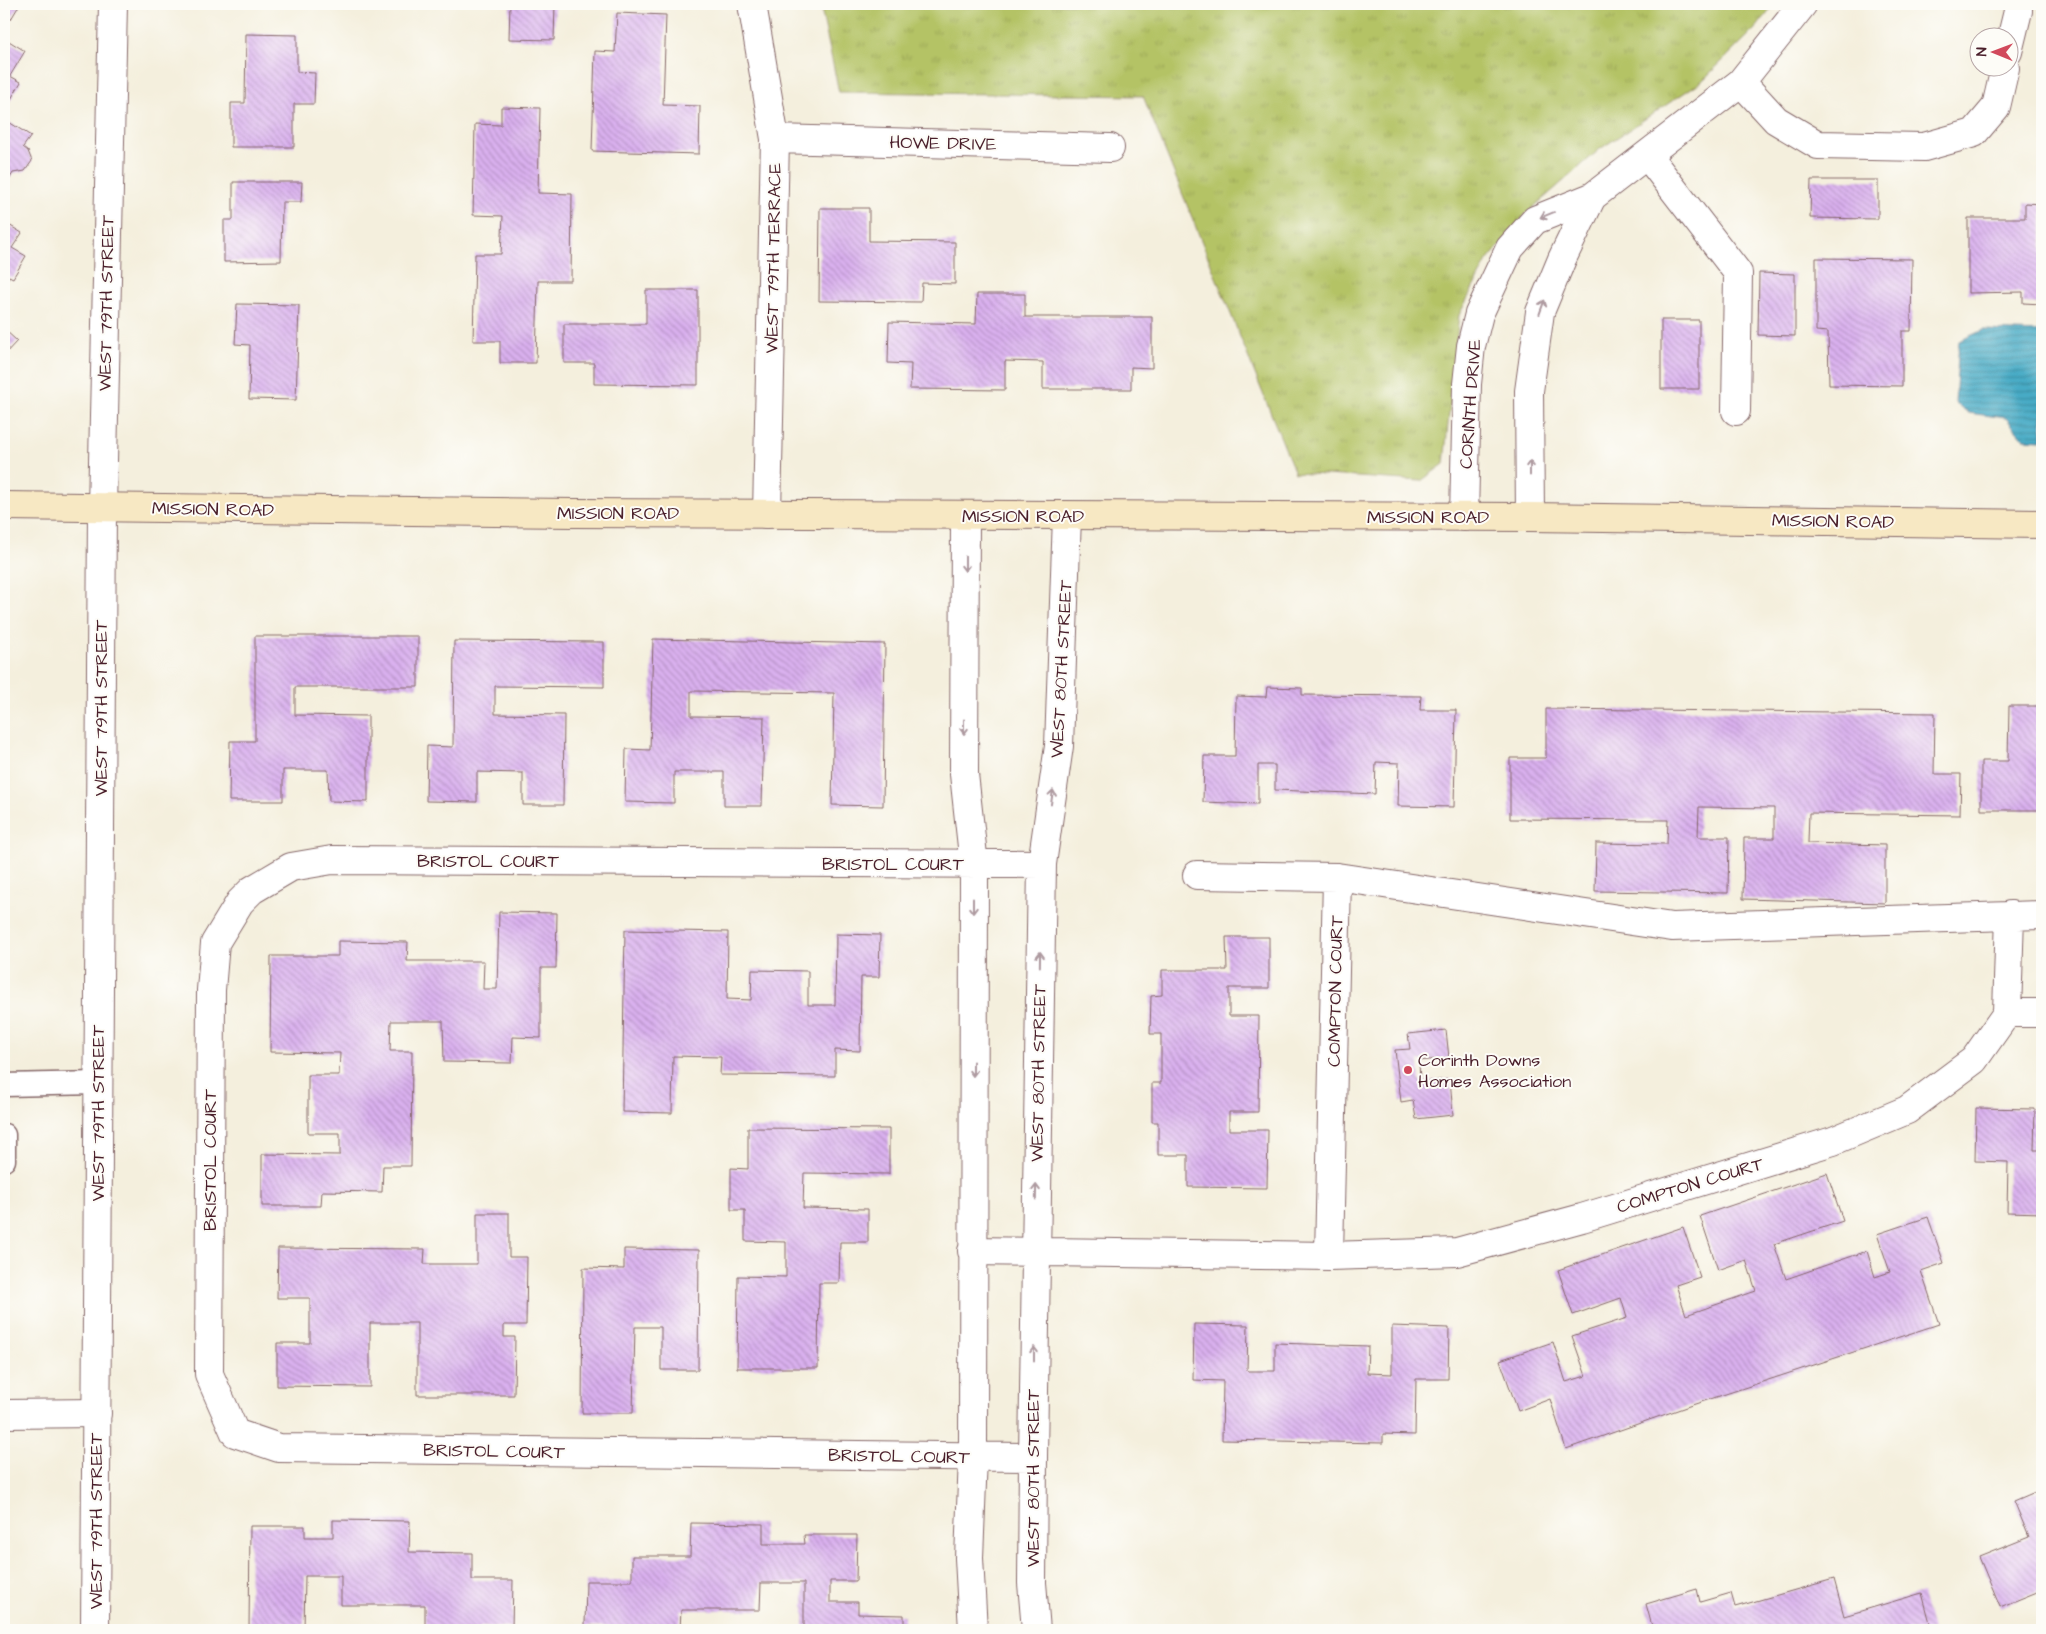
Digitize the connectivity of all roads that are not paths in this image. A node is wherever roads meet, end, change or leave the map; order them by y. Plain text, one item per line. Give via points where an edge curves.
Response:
1 (113, 4) edge
2 (752, 4) edge
3 (1803, 4) edge
4 (2018, 4) edge
5 (2014, 28) edge
6 (2003, 78) edge
7 (1741, 82) junction
8 (775, 139) junction
9 (1110, 148) dead end
10 (1647, 155) junction
11 (1592, 197) junction
12 (1736, 411) dead end
13 (4, 506) edge
14 (102, 508) junction
15 (767, 514) junction
16 (965, 516) junction
17 (1067, 516) junction
18 (1464, 517) junction
19 (1530, 517) junction
20 (2042, 524) edge
21 (1042, 864) junction
22 (974, 865) junction
23 (1196, 875) dead end
24 (1338, 877) junction
25 (2010, 915) junction
26 (2042, 915) edge
27 (2007, 1013) junction
28 (2042, 1013) edge
29 (98, 1082) junction
30 (4, 1084) edge
31 (4, 1135) edge
32 (4, 1160) edge
33 (972, 1251) junction
34 (1035, 1253) junction
35 (1329, 1256) junction
36 (97, 1412) junction
37 (4, 1414) edge
38 (973, 1457) junction
39 (1033, 1457) junction
40 (95, 1630) edge
41 (973, 1630) edge
42 (1036, 1630) edge

1 - 14 street, WEST 79TH STREET
2 - 8 street, WEST 79TH TERRACE
3 - 7 street, CORINTH DRIVE
4 - 5 street
6 - 7 street via 1996,107 1974,133 1924,147 1818,145 1776,120
7 - 10 street, CORINTH DRIVE
8 - 9 street, HOWE DRIVE
8 - 15 street, WEST 79TH TERRACE
10 - 11 street, CORINTH DRIVE
10 - 12 street via 1738,273
11 -> 18 street, CORINTH DRIVE via 1535,220 1510,248 1479,314 1468,384
19 -> 11 street, CORINTH DRIVE via 1529,391 1540,312
13 - 14 main road, MISSION ROAD
14 - 15 main road, MISSION ROAD
14 - 29 street, WEST 79TH STREET
15 - 16 main road, MISSION ROAD
16 - 17 main road, MISSION ROAD
16 -> 22 street via 964,774
17 - 18 main road, MISSION ROAD
21 -> 17 street, WEST 80TH STREET via 1059,746
18 - 19 main road, MISSION ROAD
19 - 20 main road, MISSION ROAD
21 - 22 street, BRISTOL COURT
34 -> 21 street, WEST 80TH STREET
22 -> 33 street
22 - 38 street, BRISTOL COURT via 332,860 291,867 252,890 240,902 215,943 211,990 209,1364 209,1374 235,1433 280,1448
23 - 24 street
24 - 25 street via 1672,927
24 - 35 street, COMPTON COURT
25 - 26 street
25 - 27 street
27 - 28 street
27 - 35 street, COMPTON COURT via 1974,1060 1907,1110 1833,1141 1582,1218 1457,1252
29 - 30 lane
29 - 36 street, WEST 79TH STREET
31 - 32 lane
33 - 34 street, COMPTON COURT
33 - 38 street
34 - 35 street, COMPTON COURT
39 -> 34 street, WEST 80TH STREET
36 - 37 street, WEST 79TH STREET
36 - 40 street, WEST 79TH STREET
38 - 39 street, BRISTOL COURT
38 - 41 street via 969,1558
39 - 42 street, WEST 80TH STREET via 1032,1583

